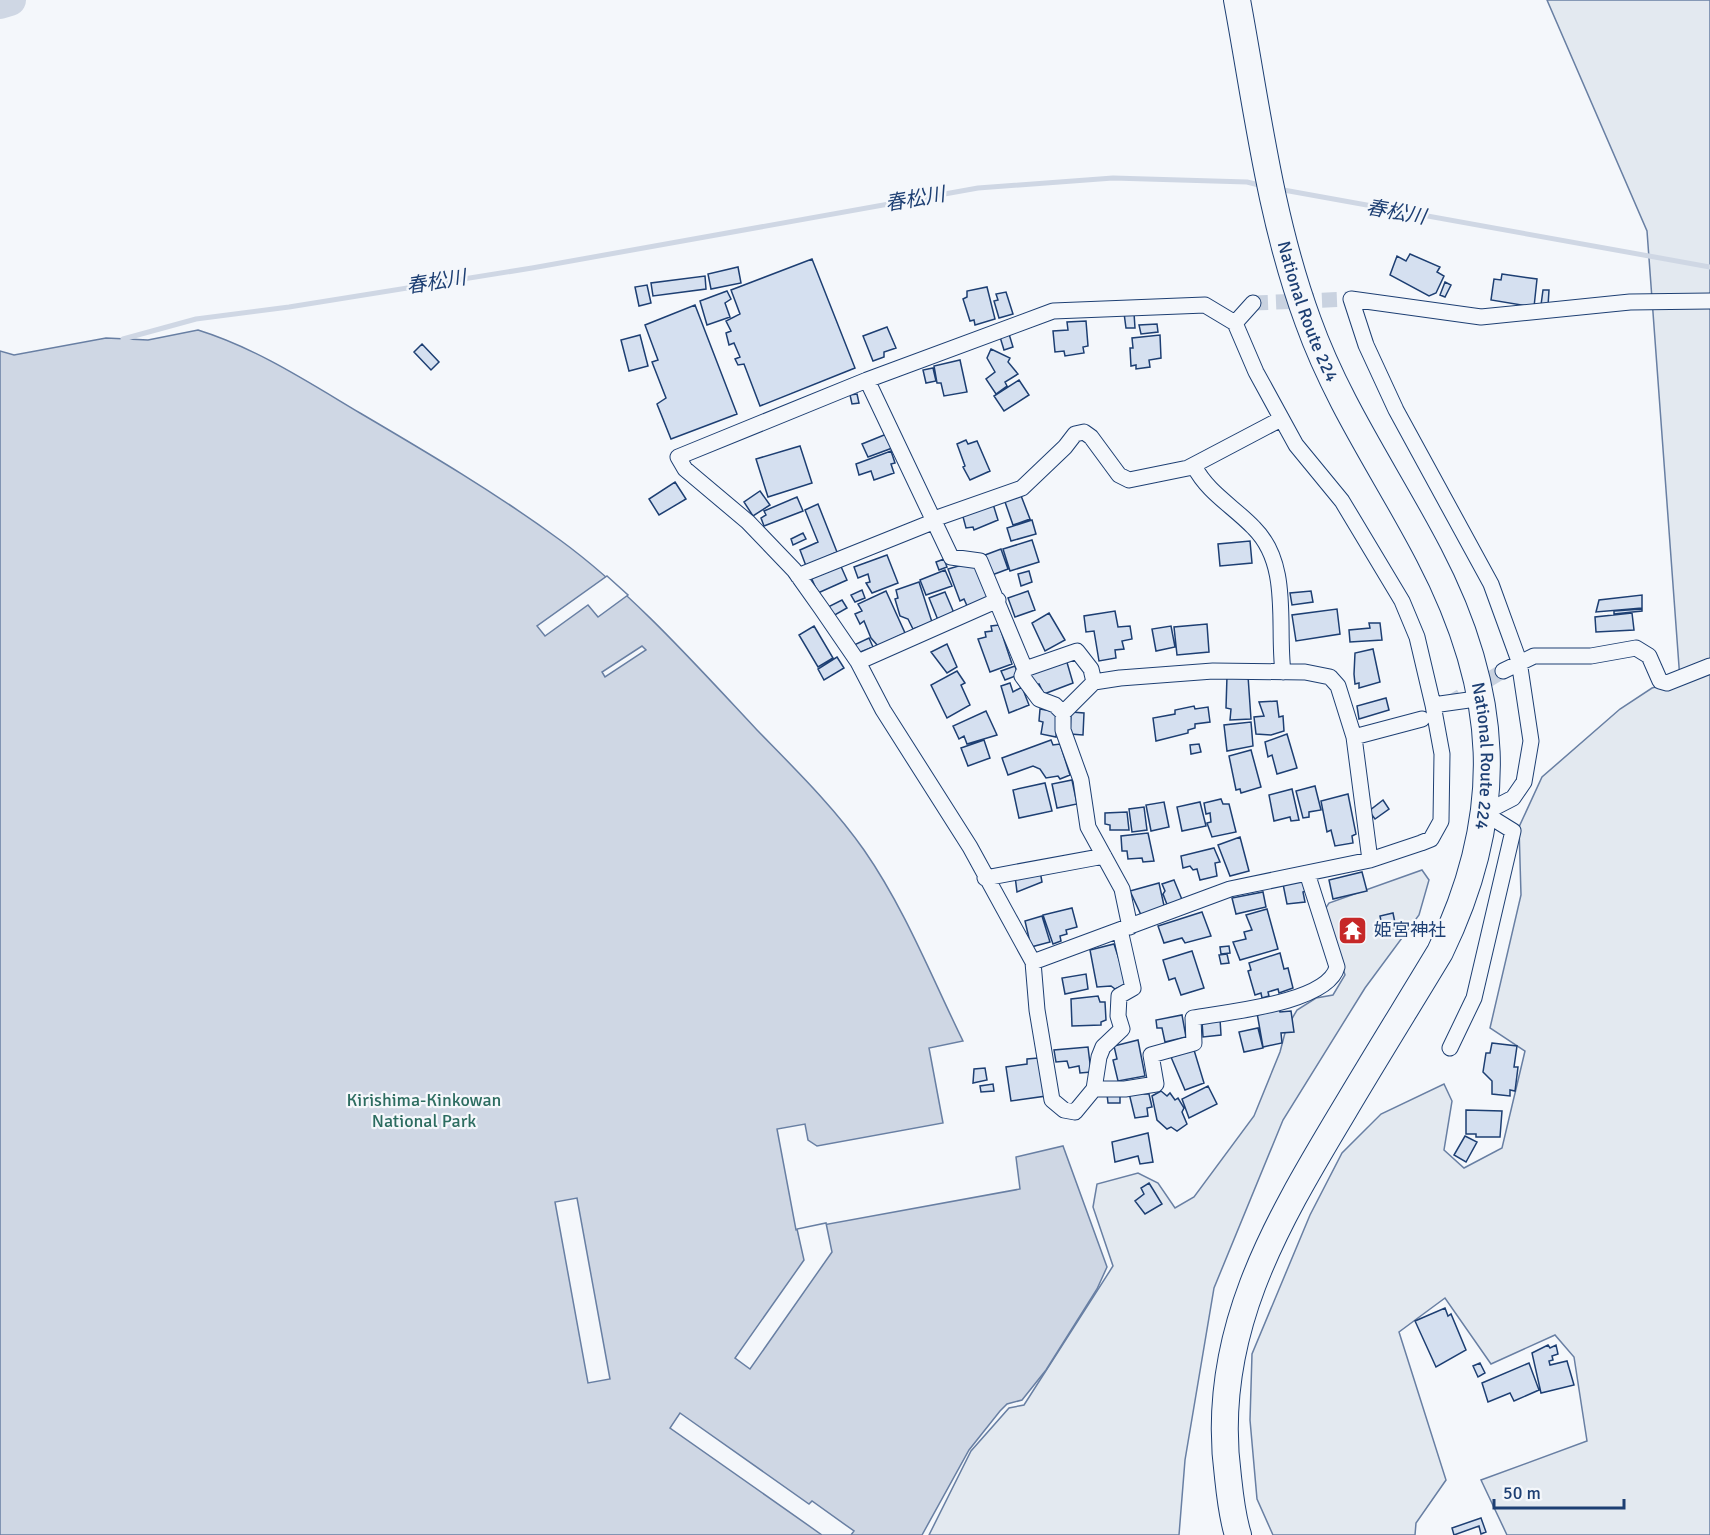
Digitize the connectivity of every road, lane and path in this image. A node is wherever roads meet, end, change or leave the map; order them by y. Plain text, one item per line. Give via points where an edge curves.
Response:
1 (1238, 0) edge
2 (1710, 301) edge
3 (1253, 303) dead end
4 (1235, 323) junction
5 (867, 380) junction
6 (1281, 419) junction
7 (1194, 466) junction
8 (934, 520) junction
9 (798, 576) junction
10 (998, 600) junction
11 (1519, 661) junction
12 (858, 662) junction
13 (1710, 666) edge
14 (1025, 669) junction
15 (1503, 671) tunnel mouth
16 (1283, 672) junction
17 (1094, 682) junction
18 (1483, 698) junction
19 (1433, 705) junction
20 (1063, 713) junction
21 (1422, 719) dead end
22 (1354, 736) junction
23 (1484, 813) junction
24 (1104, 856) junction
25 (1370, 860) junction
26 (1307, 873) junction
27 (985, 878) junction
28 (1125, 928) junction
29 (1033, 962) junction
30 (1450, 1048) dead end
31 (1094, 1089) junction
32 (1238, 1535) edge

1 - 18 highway, National Route 224 via 1276,214 1304,312 1334,387 1434,565 1458,618
2 - 11 street via 1630,302 1481,317 1351,299 1366,345 1395,410 1491,584
3 - 4 street
4 - 5 street via 1205,305 1053,311
4 - 6 street
5 - 8 street
5 - 9 street via 678,457 686,469 748,522
6 - 7 street
6 - 19 street via 1296,445 1342,501 1402,601 1417,637
7 - 8 street via 1129,480 1119,475 1092,437 1084,432 1075,434 1022,488
7 - 16 street via 1202,482 1254,528 1276,564
8 - 9 street
8 - 10 street via 951,557 980,561
9 - 12 street
10 - 12 street
10 - 14 street
11 - 13 street via 1534,656 1591,656 1636,648 1649,656 1660,681 1666,683
11 - 15 street
11 - 23 street via 1531,741 1524,782 1513,798
12 - 27 street
14 - 17 street via 1077,651 1091,669
14 - 20 street via 1022,676 1039,699
16 - 17 street via 1213,671
16 - 22 street via 1330,677 1338,686
17 - 20 street
18 - 19 street
18 - 23 highway, National Route 224 via 1489,761
19 - 25 street via 1442,754 1441,821 1431,839
20 - 24 street via 1063,730 1081,780 1088,827
21 - 22 street
22 - 25 street
23 - 30 street via 1513,831 1474,998
23 - 32 highway, National Route 224 via 1479,850 1459,913 1440,952 1295,1192 1249,1290 1231,1352 1225,1404 1224,1451
24 - 27 street
24 - 28 street via 1122,889
25 - 26 street
26 - 28 street via 1230,889
26 - 31 street via 1337,967 1335,976 1323,987 1284,1001 1193,1018 1194,1043 1151,1055 1156,1084
27 - 29 street
28 - 29 street
28 - 31 street via 1133,988 1119,996 1122,1029 1098,1057
29 - 31 street via 1052,1100 1064,1110 1075,1112

